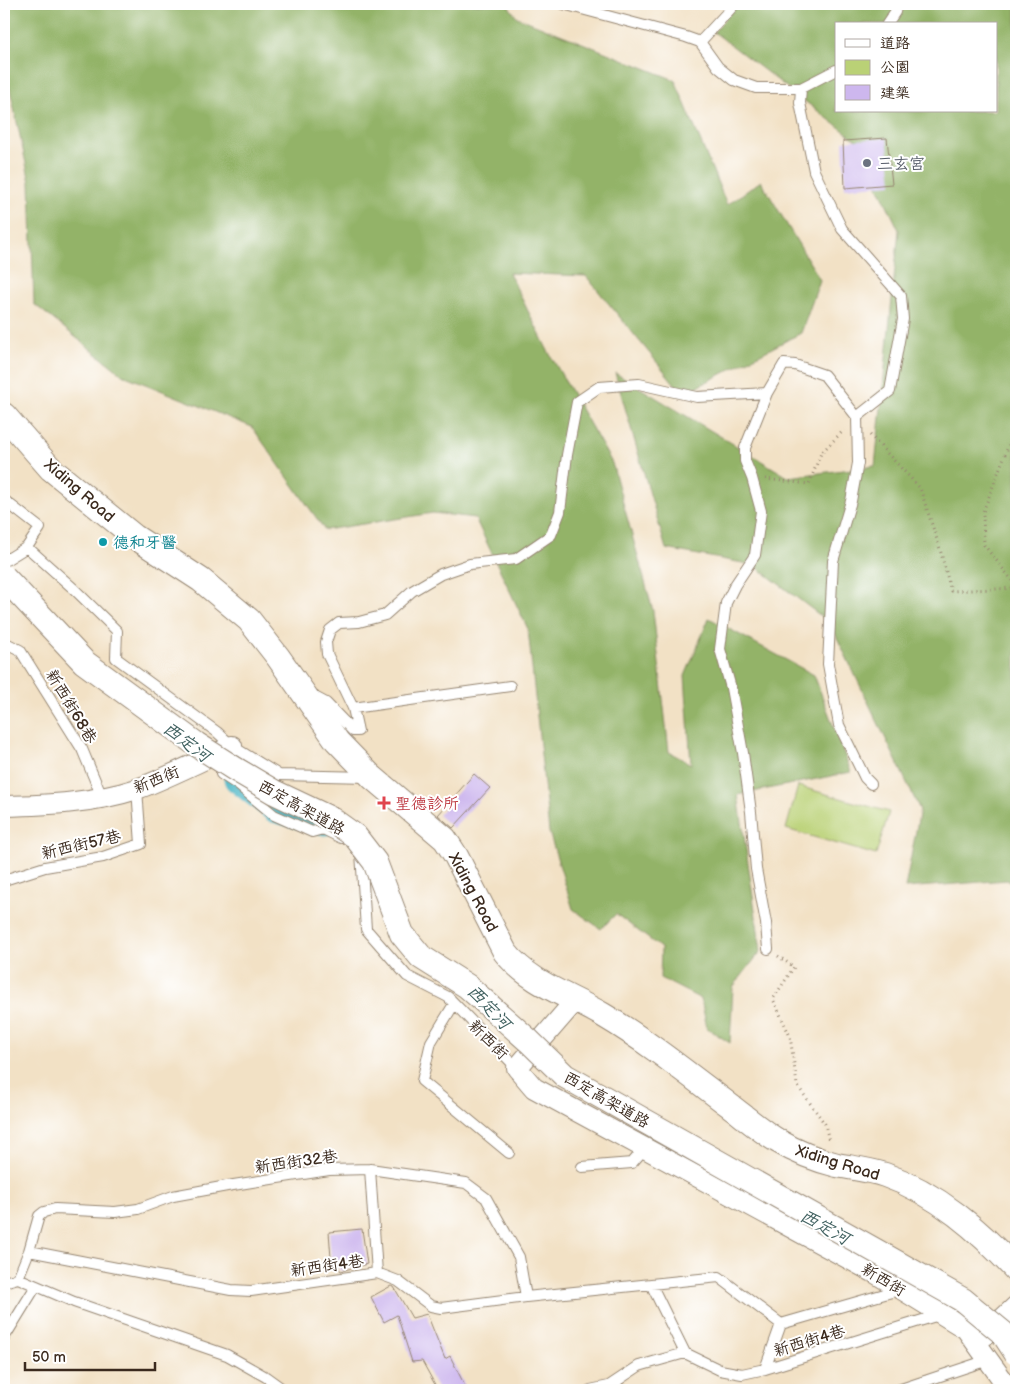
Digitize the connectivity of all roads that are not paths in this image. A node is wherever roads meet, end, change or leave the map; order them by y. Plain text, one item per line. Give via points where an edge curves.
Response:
1 (563, 4) edge
2 (735, 4) edge
3 (897, 4) edge
4 (888, 22) edge
5 (700, 42) junction
6 (835, 71) edge
7 (801, 88) junction
8 (767, 393) junction
9 (4, 415) edge
10 (857, 417) junction
11 (4, 500) edge
12 (27, 547) junction
13 (4, 557) edge
14 (4, 577) edge
15 (4, 642) edge
16 (510, 686) dead end
17 (299, 689) junction
18 (352, 708) junction
19 (232, 746) junction
20 (208, 766) junction
21 (372, 777) junction
22 (871, 784) dead end
23 (136, 789) junction
24 (102, 797) junction
25 (4, 806) edge
26 (4, 880) edge
27 (768, 948) road end
28 (575, 1001) junction
29 (454, 1004) junction
30 (517, 1068) junction
31 (645, 1148) junction
32 (509, 1153) dead end
33 (582, 1167) dead end
34 (370, 1169) junction
35 (29, 1251) junction
36 (1016, 1270) edge
37 (377, 1273) junction
38 (18, 1278) junction
39 (4, 1282) edge
40 (651, 1284) junction
41 (36, 1286) junction
42 (902, 1289) junction
43 (526, 1296) junction
44 (1016, 1306) edge
45 (942, 1314) junction
46 (781, 1324) junction
47 (4, 1338) edge
48 (982, 1352) junction
49 (685, 1353) junction
50 (1016, 1353) edge
51 (765, 1369) junction
52 (609, 1386) junction
53 (284, 1390) edge
54 (590, 1390) edge
55 (622, 1390) edge
56 (898, 1390) edge
57 (1010, 1390) edge

1 - 5 lane
2 - 5 lane
3 - 4 lane
5 - 7 lane via 718,67 734,80 756,88
6 - 7 lane
7 - 10 lane via 800,103 814,171 842,229 901,296 902,319 890,391
8 - 10 lane via 784,364 795,365 824,375
8 - 18 lane via 697,397 639,384 599,387 577,402 560,512 551,535 516,559 470,564 441,574 412,590 386,615 339,623 330,630 327,654
8 - 27 lane via 745,448 745,460 761,511 755,555 726,603 720,649 743,753
9 - 17 street, Xiding Road via 52,469 135,537 201,580 249,620
10 - 22 lane via 858,463 851,501 833,561 828,664 839,725
11 - 12 lane via 40,528
12 - 13 lane via 6,560
12 - 19 lane via 117,631 116,658
14 - 50 street, 西定高架道路, bridge via 84,662 196,744 274,792 331,819 355,836 375,862 402,934 421,957 467,986 564,1076 963,1300 1003,1333
15 - 24 lane, 新西街68巷 via 20,650 82,749
16 - 18 lane
17 - 18 lane via 326,703 353,730 358,730
17 - 21 street, Xiding Road via 337,741
19 - 20 street
19 - 21 lane via 280,775
20 - 23 street, 新西街
20 - 29 lane, 新西街 via 238,785 274,815 312,832 323,829 361,853 366,929 407,976 448,997
21 - 28 street, Xiding Road via 445,839 505,952 514,963
23 - 24 street, 新西街
23 - 26 lane, 新西街57巷 via 141,844 102,857 46,867
24 - 25 street, 新西街 via 53,805
28 - 30 street
28 - 36 street, Xiding Road via 649,1044 778,1141 813,1157 884,1175 932,1198 996,1248
29 - 30 lane, 新西街
29 - 32 lane via 431,1042 422,1081
30 - 31 street, 新西街 via 534,1088
31 - 33 lane via 632,1163
31 - 42 street, 新西街
34 - 35 lane, 新西街32巷 via 329,1170 173,1196 138,1209 114,1212 55,1209 39,1216
34 - 37 lane
34 - 43 lane, 新西街32巷 via 466,1183 486,1198 519,1257
35 - 37 lane, 新西街4巷 via 230,1290 251,1291
35 - 38 lane
37 - 43 lane, 新西街4巷 via 398,1281 431,1306 441,1308
38 - 39 lane
38 - 41 lane
40 - 43 lane, 新西街4巷
40 - 46 lane, 新西街4巷 via 719,1277
40 - 49 lane
41 - 47 lane
41 - 53 lane via 227,1355
42 - 45 street, 新西街
42 - 46 lane
44 - 48 street
45 - 48 street, 新西街 via 966,1329
45 - 51 lane, 新西街4巷
46 - 51 lane
48 - 56 lane
48 - 57 street, 新西街
49 - 51 lane, 新西街4巷 via 720,1370 742,1374
49 - 52 lane via 639,1366
52 - 54 lane
52 - 55 lane

